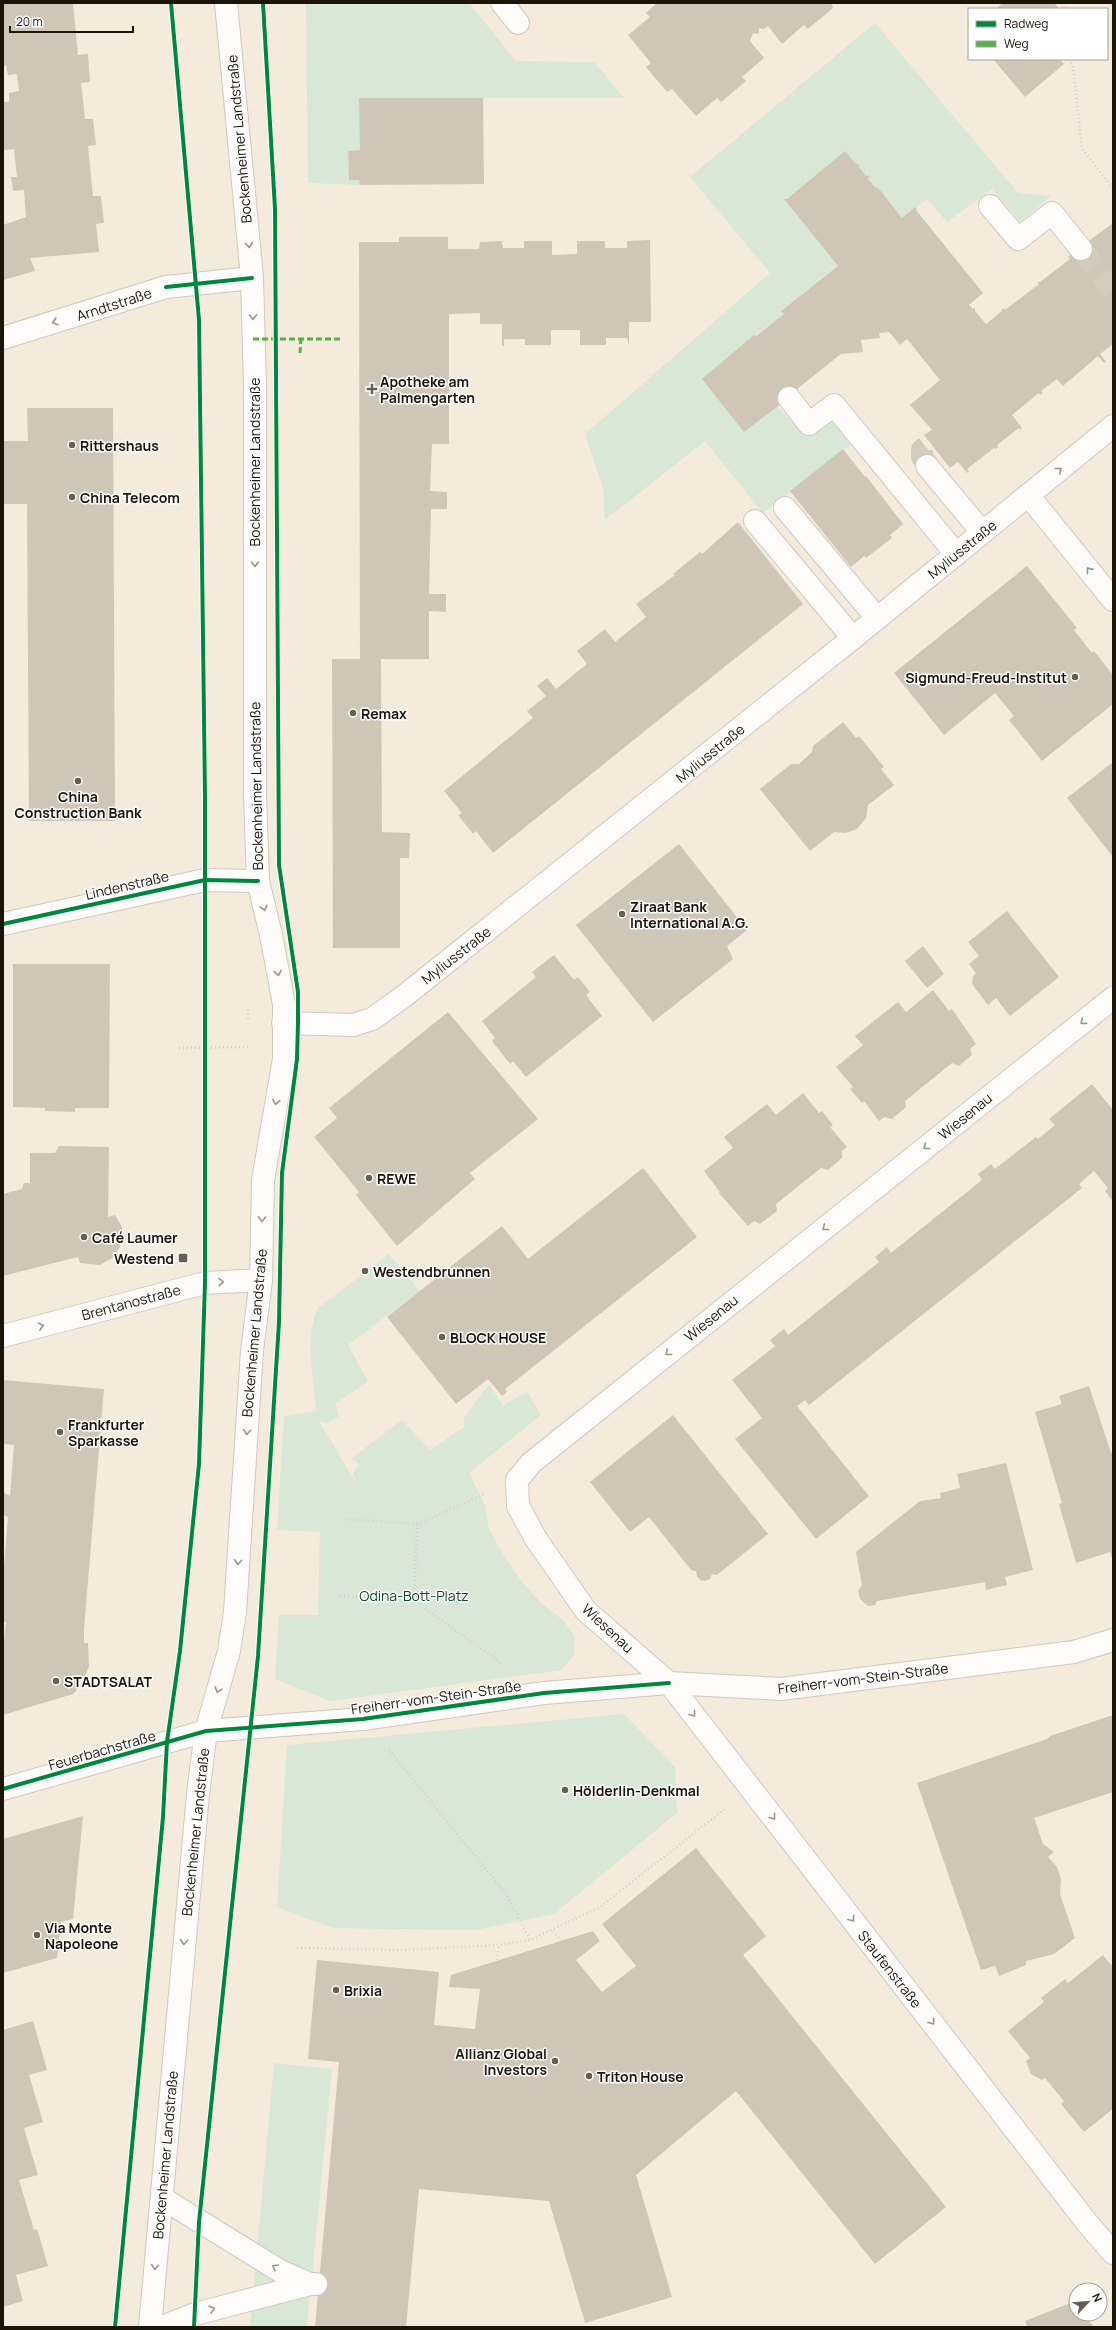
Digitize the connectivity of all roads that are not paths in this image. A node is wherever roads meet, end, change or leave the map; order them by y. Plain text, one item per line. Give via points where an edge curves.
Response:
1 (226, 3) edge
2 (502, 3) edge
3 (518, 23) dead end
4 (990, 206) dead end
5 (1080, 249) tunnel mouth
6 (252, 278) junction
7 (3, 338) edge
8 (789, 398) dead end
9 (1113, 426) edge
10 (927, 466) tunnel mouth
11 (1028, 495) junction
12 (785, 508) dead end
13 (755, 521) dead end
14 (982, 532) junction
15 (956, 554) junction
16 (1113, 600) edge
17 (877, 618) junction
18 (853, 638) junction
19 (258, 881) junction
20 (3, 924) edge
21 (1113, 998) edge
22 (283, 1023) junction
23 (261, 1280) junction
24 (3, 1336) edge
25 (1113, 1640) edge
26 (669, 1683) junction
27 (206, 1731) junction
28 (3, 1789) edge
29 (162, 2198) junction
30 (1113, 2253) edge
31 (150, 2327) edge
32 (162, 2327) edge

1 -> 6 street, Bockenheimer Landstraße
2 - 3 street
4 - 5 street via 1018,239 1052,213
6 -> 7 street, Arndtstraße via 166,287
6 -> 19 street, Bockenheimer Landstraße via 255,385 255,794
8 - 15 street via 809,424 834,405
11 -> 9 street, Myliusstraße
10 - 14 street
11 - 14 street, Myliusstraße
16 -> 11 street
12 - 17 street
13 - 18 street
14 - 15 street, Myliusstraße
15 - 17 street, Myliusstraße
17 - 18 street, Myliusstraße
18 - 22 street, Myliusstraße via 433,974 372,1019 353,1024
19 - 20 street, Lindenstraße via 205,880
19 -> 22 street, Bockenheimer Landstraße via 282,997
21 -> 26 street, Wiesenau via 531,1463 517,1480 518,1506 536,1539 586,1611
22 -> 23 street, Bockenheimer Landstraße via 284,1059 263,1180
24 -> 23 street, Brentanostraße via 205,1283
23 -> 27 street, Bockenheimer Landstraße via 252,1351 230,1651
25 - 26 street, Freiherr-vom-Stein-Straße via 1074,1652 781,1689
26 - 27 street, Freiherr-vom-Stein-Straße via 544,1693 363,1718
26 -> 30 street, Staufenstraße
27 - 28 street, Feuerbachstraße
27 -> 29 street, Bockenheimer Landstraße
29 -> 31 street, Bockenheimer Landstraße
32 -> 29 street via 215,2308 314,2284 280,2271

